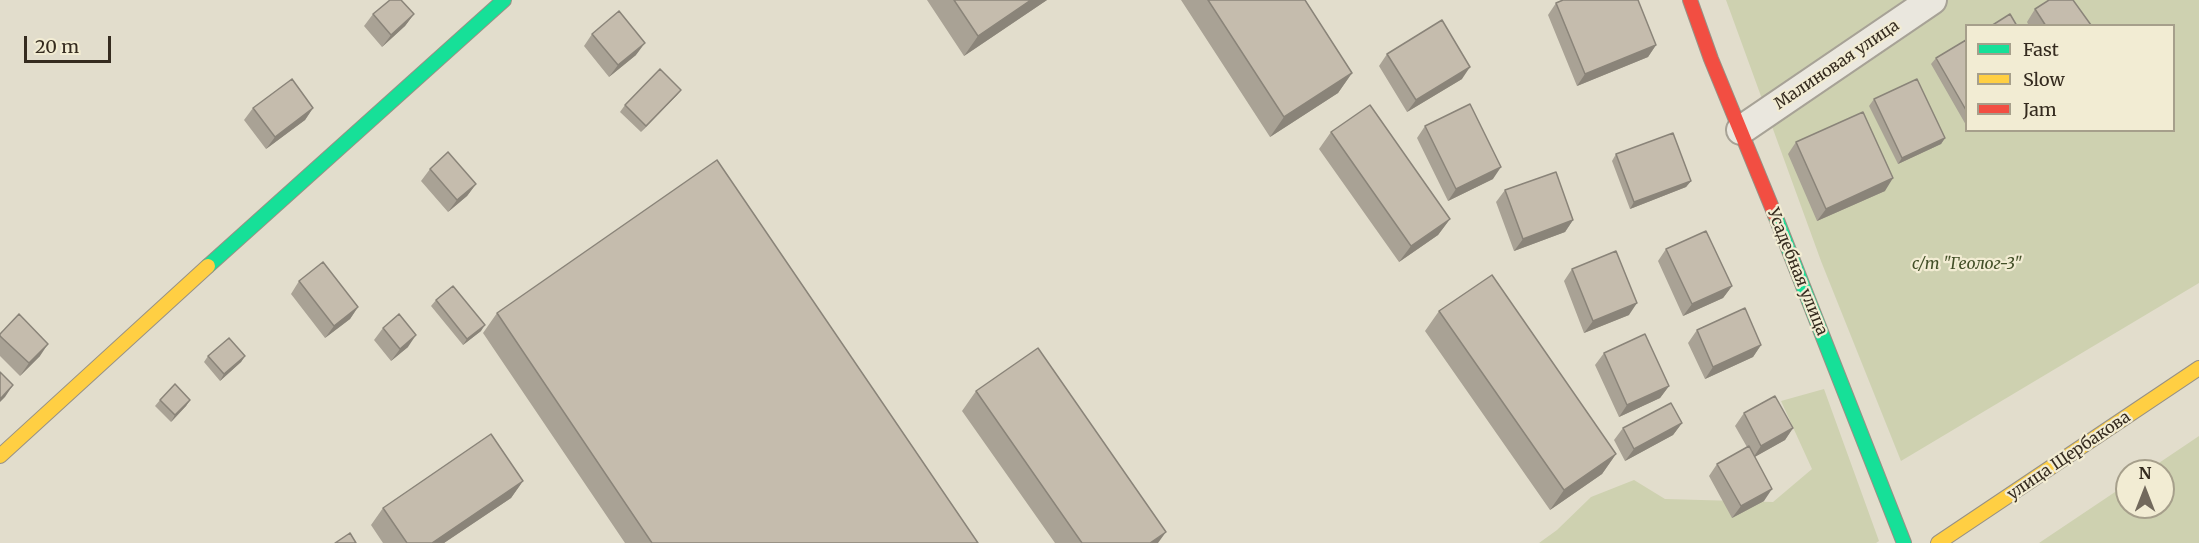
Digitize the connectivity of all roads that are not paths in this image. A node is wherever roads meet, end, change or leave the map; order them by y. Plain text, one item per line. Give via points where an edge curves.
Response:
1 (504, 0) edge
2 (1690, 0) edge
3 (1932, 0) edge
4 (1741, 130) junction
5 (2199, 368) edge
6 (0, 456) edge
7 (1904, 543) edge
8 (1938, 543) edge

1 - 6 street
2 - 4 street, Усадебная улица
3 - 4 street, Малиновая улица
4 - 7 street, Усадебная улица
5 - 8 street, улица Щербакова

